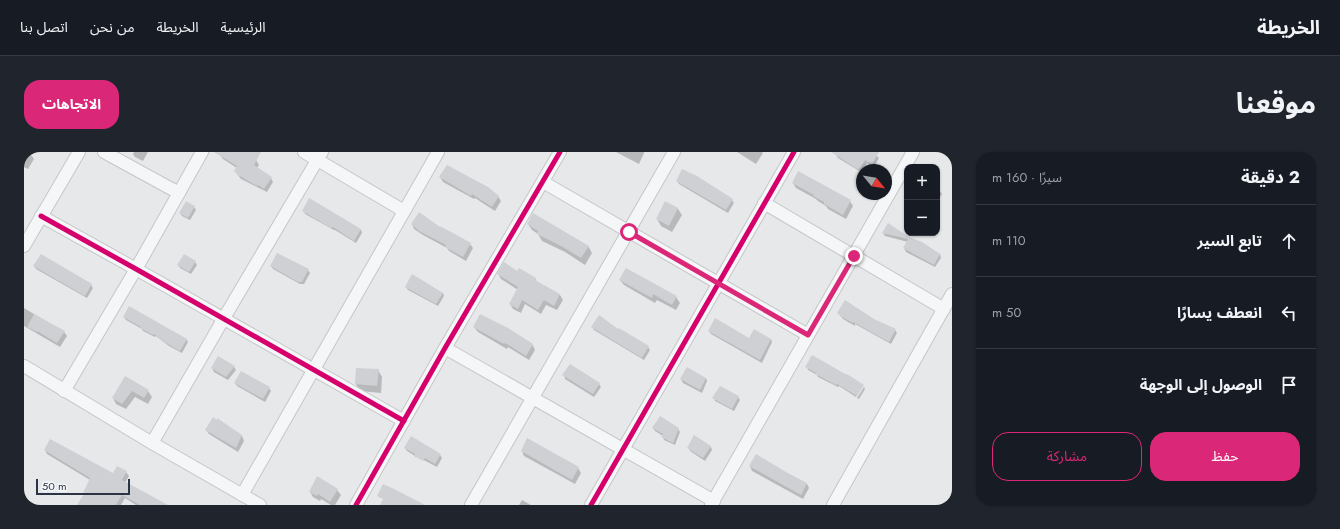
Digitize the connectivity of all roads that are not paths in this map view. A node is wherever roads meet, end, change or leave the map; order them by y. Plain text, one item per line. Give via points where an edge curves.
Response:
1 (79, 152) edge
2 (104, 152) edge
3 (202, 152) edge
4 (304, 152) edge
5 (438, 152) edge
6 (560, 152) edge
7 (674, 152) edge
8 (794, 152) edge
9 (913, 152) edge
10 (320, 156) edge
11 (543, 182) junction
12 (179, 193) junction
13 (764, 203) junction
14 (404, 211) junction
15 (41, 216) junction
16 (629, 232) junction
17 (24, 246) edge
18 (854, 256) junction
19 (136, 269) junction
20 (718, 283) junction
21 (952, 294) edge
22 (944, 309) junction
23 (224, 318) junction
24 (808, 335) junction
25 (445, 348) junction
26 (24, 366) edge
27 (313, 370) junction
28 (64, 391) junction
29 (533, 398) junction
30 (404, 421) junction
31 (152, 444) junction
32 (623, 449) junction
33 (242, 495) junction
34 (713, 503) edge
35 (260, 505) edge
36 (356, 505) edge
37 (471, 505) edge
38 (591, 505) edge
39 (833, 505) edge

1 - 15 street
2 - 12 street
3 - 12 street
4 - 10 street
5 - 14 street
6 - 11 street
7 - 16 street
8 - 13 street
9 - 18 street
10 - 14 street
10 - 23 street
11 - 16 street
11 - 25 street
12 - 19 street
13 - 18 street
13 - 20 street
14 - 27 street
15 - 17 street
15 - 19 street
16 - 20 street
16 - 29 street
18 - 22 street
18 - 24 street
19 - 23 street
19 - 28 street
20 - 24 street
20 - 32 street
21 - 22 street
22 - 39 street
23 - 27 street
23 - 31 street
24 - 34 street
25 - 29 street
25 - 30 street
26 - 28 street
27 - 30 street
27 - 33 street
28 - 31 street
29 - 32 street
29 - 37 street
30 - 36 street
31 - 33 street
32 - 34 street
32 - 38 street
33 - 35 street

